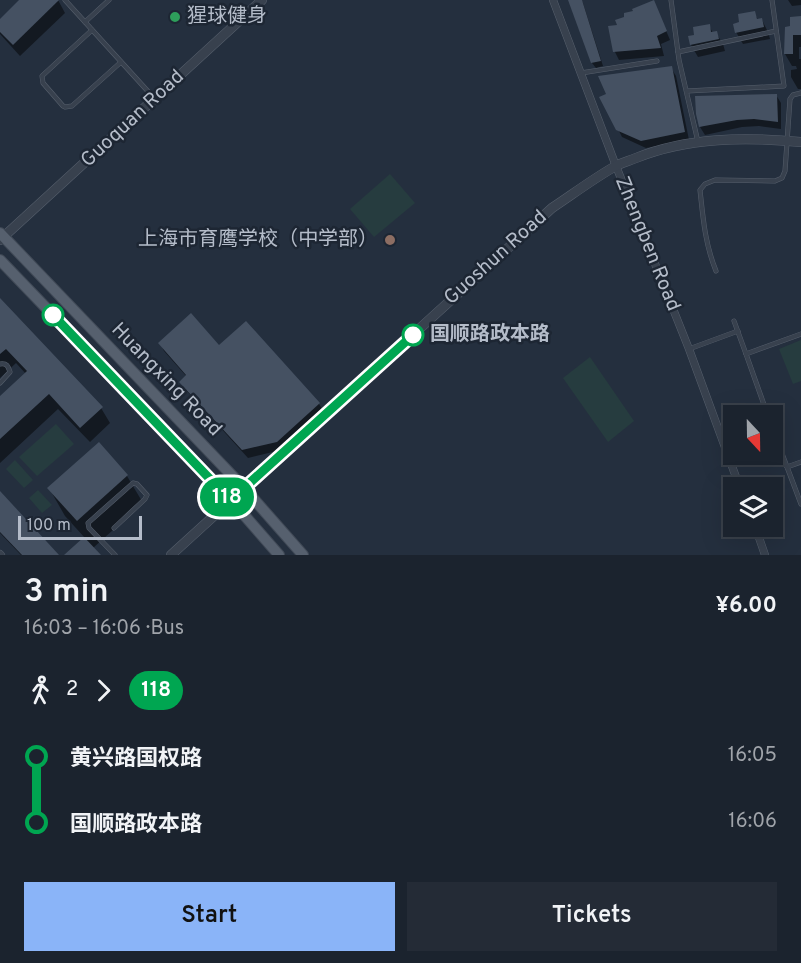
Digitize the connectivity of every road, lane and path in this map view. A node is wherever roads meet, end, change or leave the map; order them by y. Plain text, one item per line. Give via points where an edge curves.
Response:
1 (65, 0) edge
2 (109, 0) edge
3 (262, 0) edge
4 (552, 0) edge
5 (672, 0) edge
6 (772, 0) edge
7 (85, 22) junction
8 (92, 30) junction
9 (776, 31) junction
10 (678, 52) junction
11 (657, 61) dead end
12 (121, 62) junction
13 (580, 73) junction
14 (687, 91) junction
15 (801, 93) edge
16 (155, 99) junction
17 (786, 140) junction
18 (801, 141) edge
19 (698, 142) junction
20 (616, 166) junction
21 (1, 236) edge
22 (0, 260) edge
23 (716, 271) dead end
24 (734, 321) dead end
25 (738, 331) junction
26 (801, 334) edge
27 (689, 350) junction
28 (746, 354) junction
29 (0, 364) edge
30 (0, 383) edge
31 (764, 405) edge
32 (783, 457) edge
33 (801, 462) edge
34 (787, 467) junction
35 (736, 477) edge
36 (244, 488) junction
37 (231, 501) junction
38 (801, 504) edge
39 (114, 528) dead end
40 (759, 537) edge
41 (115, 555) edge
42 (171, 555) edge
43 (279, 555) edge
44 (303, 555) edge
45 (765, 555) edge

1 - 7 lane
2 - 7 lane
3 - 16 street, Guoquan Road
4 - 13 street, Zhengben Road
5 - 10 lane
6 - 9 lane
7 - 8 lane
8 - 12 lane
8 - 12 lane via 42,76 43,83 63,106 72,106
9 - 10 lane
9 - 14 lane via 784,86
10 - 14 lane
11 - 13 lane
12 - 16 lane
13 - 20 street, Zhengben Road
14 - 19 lane
15 - 17 lane via 790,99
16 - 21 street, Guoquan Road
17 - 18 street, Guoshun Road
17 - 19 street, Guoshun Road
17 - 23 lane via 781,180 715,180 700,190 705,239
19 - 20 street, Guoshun Road via 646,154
20 - 27 street, Zhengben Road
20 - 36 street, Guoshun Road via 552,208
21 - 36 main road, Huangxing Road
22 - 37 main road, Huangxing Road
24 - 25 lane
25 - 27 lane
25 - 28 lane
26 - 28 lane
27 - 35 street, Zhengben Road
28 - 31 lane
29 - 30 lane via 8,366 10,372
32 - 34 lane
33 - 34 lane
34 - 38 lane
36 - 37 street, Guoshun Road
36 - 44 main road, Huangxing Road
37 - 42 street, Guoshun Road
37 - 43 main road, Huangxing Road
39 - 41 lane via 146,499 137,484 133,483 88,523
40 - 45 street

